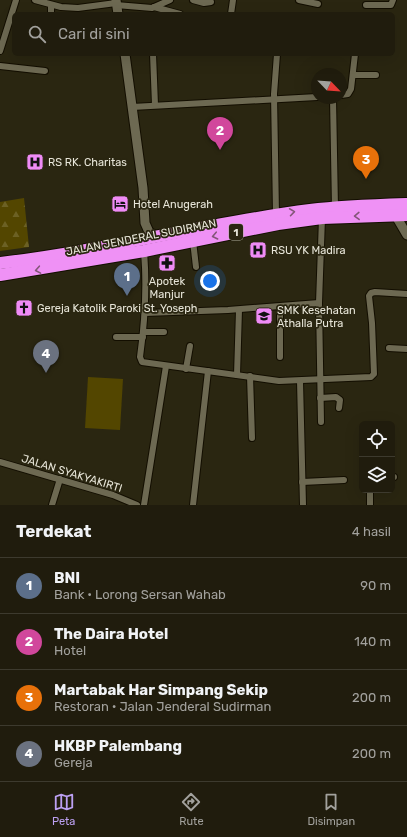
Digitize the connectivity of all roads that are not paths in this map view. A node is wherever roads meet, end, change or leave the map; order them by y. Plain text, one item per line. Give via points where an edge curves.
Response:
1 (16, 0) edge
2 (35, 0) edge
3 (170, 0) edge
4 (193, 0) edge
5 (233, 0) edge
6 (300, 0) edge
7 (393, 0) edge
8 (211, 2) dead end
9 (318, 4) dead end
10 (51, 5) junction
11 (366, 5) dead end
12 (117, 6) edge
13 (154, 7) junction
14 (12, 12) edge
15 (50, 12) edge
16 (173, 12) edge
17 (233, 12) edge
18 (12, 13) edge
19 (0, 51) edge
20 (125, 56) edge
21 (153, 56) edge
22 (277, 56) edge
23 (355, 56) edge
24 (0, 66) edge
25 (45, 71) dead end
26 (353, 75) junction
27 (376, 75) dead end
28 (347, 94) edge
29 (311, 97) edge
30 (274, 99) junction
31 (333, 104) edge
32 (155, 106) junction
33 (132, 107) junction
34 (389, 204) junction
35 (407, 204) edge
36 (335, 208) junction
37 (276, 214) junction
38 (402, 215) edge
39 (322, 218) junction
40 (407, 235) edge
41 (161, 240) junction
42 (193, 241) junction
43 (144, 251) junction
44 (0, 263) edge
45 (196, 267) dead end
46 (0, 275) edge
47 (407, 294) edge
48 (319, 303) junction
49 (280, 307) junction
50 (239, 310) junction
51 (146, 313) junction
52 (164, 332) dead end
53 (143, 334) junction
54 (116, 337) dead end
55 (190, 346) dead end
56 (389, 348) dead end
57 (407, 348) edge
58 (280, 357) dead end
59 (166, 366) junction
60 (186, 369) junction
61 (208, 371) junction
62 (237, 375) junction
63 (250, 376) junction
64 (321, 379) junction
65 (300, 381) junction
66 (320, 398) junction
67 (339, 408) dead end
68 (321, 422) dead end
69 (252, 438) dead end
70 (0, 462) edge
71 (60, 479) junction
72 (344, 480) dead end
73 (302, 482) junction
74 (370, 493) edge
75 (52, 505) edge
76 (137, 505) edge
77 (144, 505) edge
78 (193, 505) edge
79 (303, 505) edge
80 (370, 505) edge

1 - 14 street
2 - 10 street
3 - 13 street
4 - 8 street
5 - 17 street
6 - 9 street
7 - 11 street via 388,6
10 - 12 street via 78,8
10 - 15 street
12 - 13 street
13 - 16 street
18 - 19 street
20 - 33 street
21 - 32 street
22 - 30 street
23 - 26 street
24 - 25 street
26 - 27 street
26 - 28 street
29 - 30 street
30 - 32 street
30 - 37 street
31 - 36 street
32 - 33 street
33 - 41 street via 146,228
34 - 35 highway, JALAN JENDERAL SUDIRMAN / 1
34 - 36 highway, JALAN JENDERAL SUDIRMAN / 1
34 - 38 street
37 -> 36 highway, JALAN JENDERAL SUDIRMAN / 1
37 - 41 highway, JALAN JENDERAL SUDIRMAN / 1
38 -> 39 highway, JALAN JENDERAL SUDIRMAN / 1
38 - 40 street
39 -> 42 highway, JALAN JENDERAL SUDIRMAN / 1
39 - 48 street
41 - 42 highway, JALAN JENDERAL SUDIRMAN / 1
41 - 43 highway, JALAN JENDERAL SUDIRMAN / 1
41 - 44 highway, JALAN JENDERAL SUDIRMAN / 1
42 - 45 street
43 -> 46 highway, JALAN JENDERAL SUDIRMAN / 1
43 - 51 street via 147,281
47 - 64 street via 371,292 369,296 372,376
48 - 49 street
48 - 64 street
49 - 50 street
49 - 58 street
50 - 51 street
50 - 62 street
51 - 53 street
52 - 53 street
53 - 54 street
53 - 59 street via 140,361
55 - 60 street
56 - 57 street
59 - 60 street
59 - 77 street
60 - 61 street
61 - 62 street
61 - 78 street
62 - 63 street
63 - 65 street via 279,381
63 - 69 street
64 - 65 street
64 - 66 street
65 - 73 street
66 - 67 street via 336,397 340,400
66 - 68 street
70 - 71 street, JALAN SYAKYAKIRTI
71 - 75 street
71 - 76 street, JALAN SYAKYAKIRTI via 114,495
72 - 73 street
73 - 79 street
74 - 80 street

